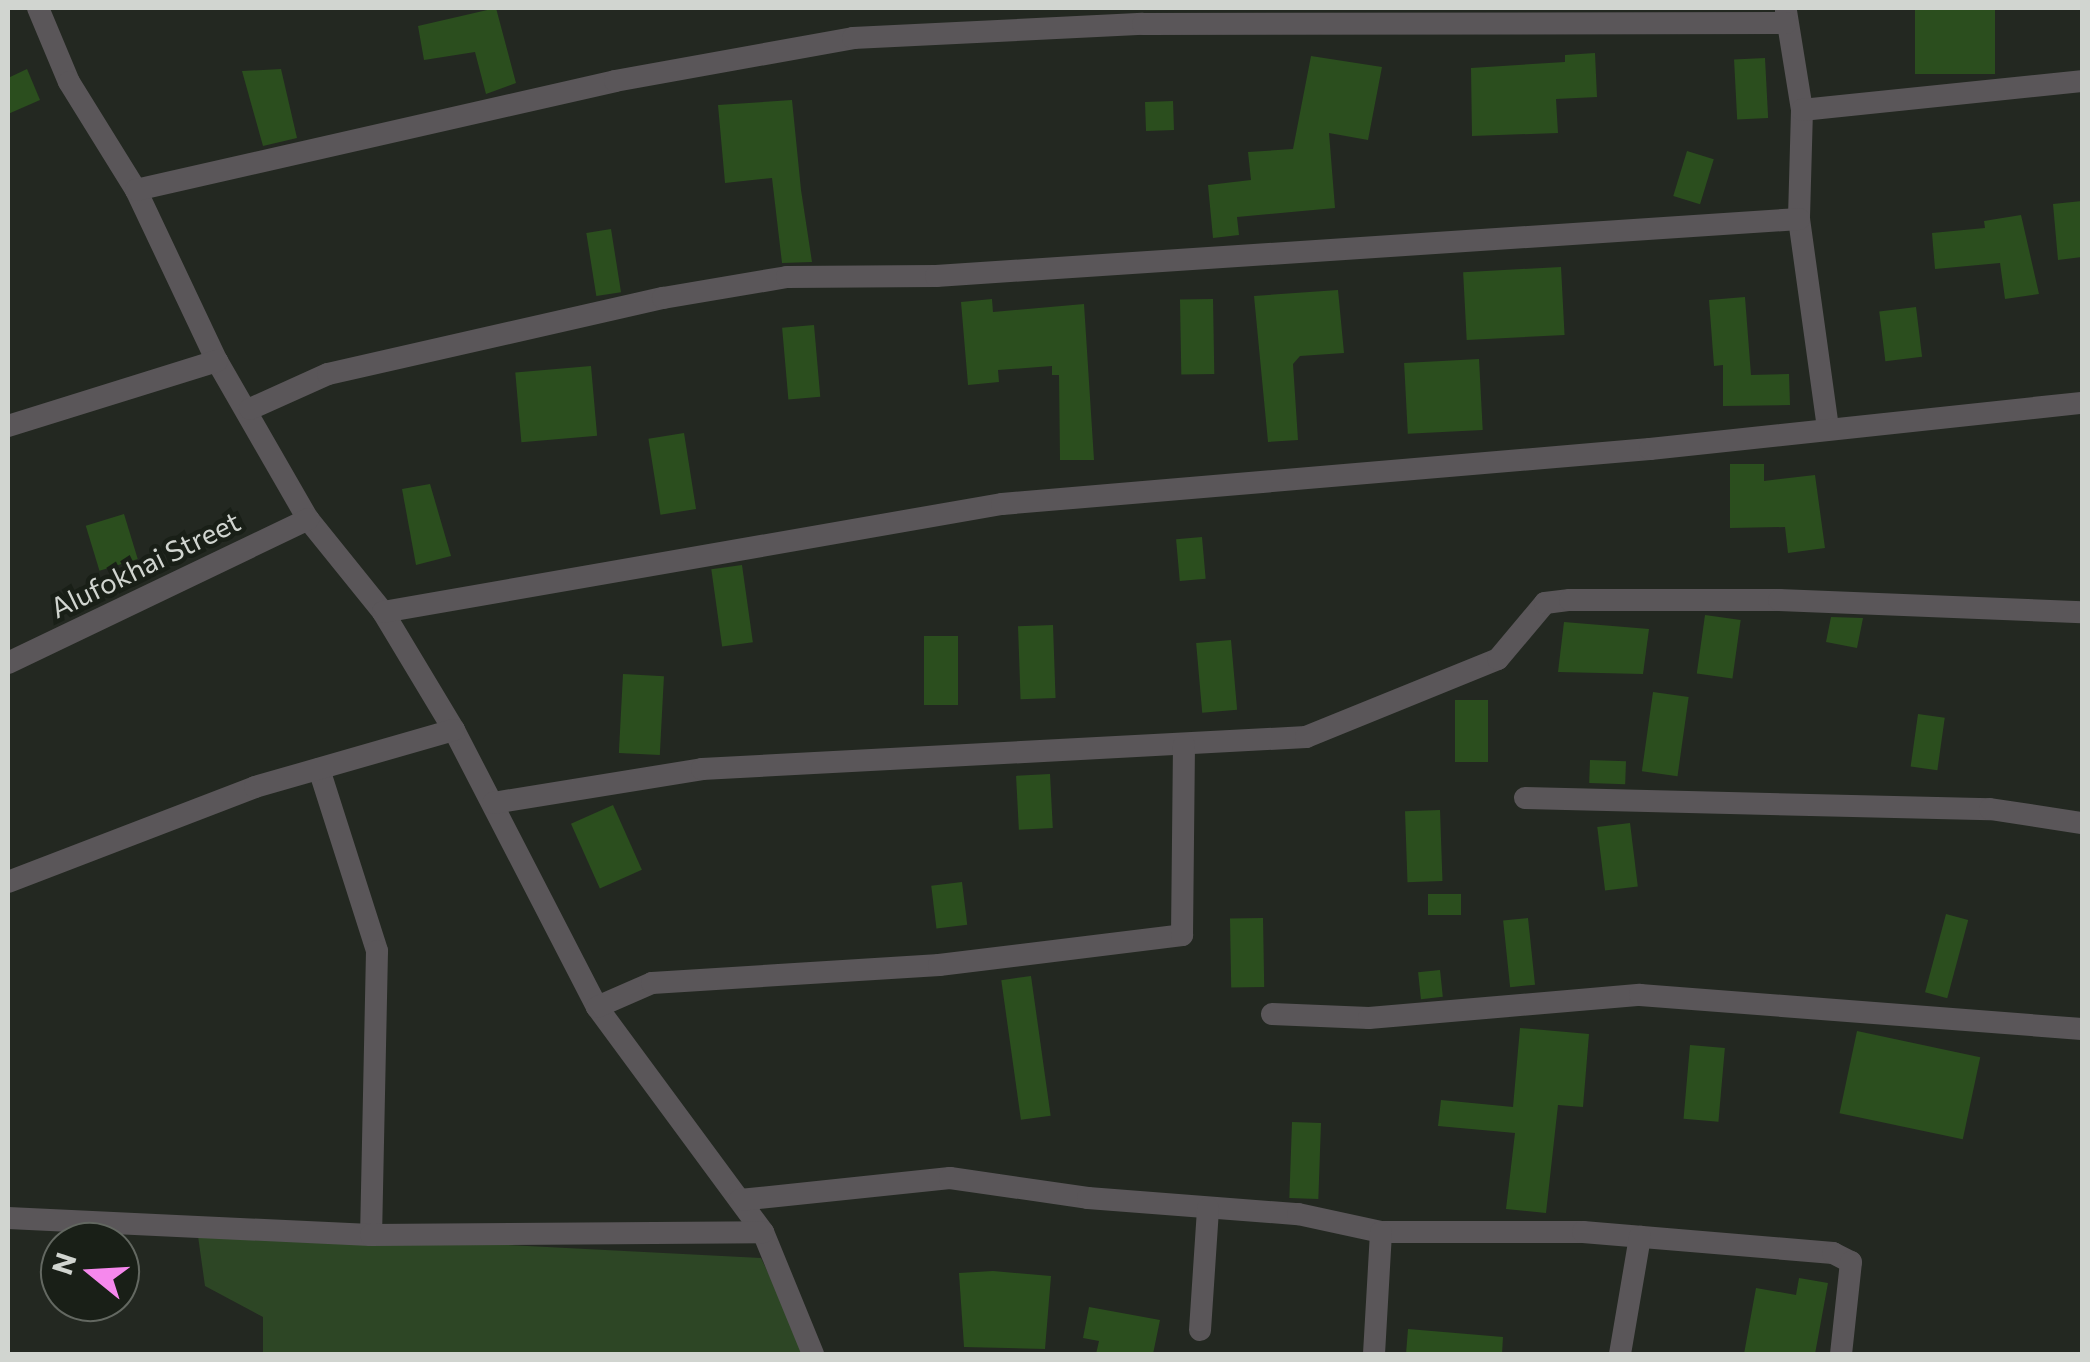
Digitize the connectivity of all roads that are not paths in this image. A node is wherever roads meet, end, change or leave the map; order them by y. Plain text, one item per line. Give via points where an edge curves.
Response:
1 (38, 8) edge
2 (1786, 15) edge
3 (1143, 16) edge
4 (2082, 81) edge
5 (1802, 110) junction
6 (136, 190) junction
7 (1799, 219) junction
8 (217, 361) junction
9 (2082, 402) edge
10 (250, 409) junction
11 (8, 426) edge
12 (1828, 429) junction
13 (308, 519) junction
14 (383, 612) junction
15 (2082, 612) edge
16 (8, 663) edge
17 (454, 730) junction
18 (1184, 745) junction
19 (319, 769) junction
20 (1525, 798) dead end
21 (493, 803) junction
22 (2082, 823) edge
23 (8, 882) edge
24 (597, 1007) junction
25 (1272, 1014) dead end
26 (2082, 1030) edge
27 (740, 1200) junction
28 (1208, 1208) junction
29 (8, 1218) edge
30 (764, 1232) junction
31 (1381, 1232) junction
32 (371, 1235) junction
33 (1640, 1237) junction
34 (1200, 1330) dead end
35 (814, 1354) edge
36 (1374, 1354) edge
37 (1620, 1354) edge
38 (1841, 1354) edge

1 - 6 street via 69,82
2 - 3 street
2 - 5 street
3 - 6 street via 852,38 615,81
4 - 5 street
5 - 7 street
6 - 8 street
7 - 10 street via 936,276 787,278 663,298 328,374
7 - 12 street
8 - 10 street
8 - 11 street
9 - 12 street
10 - 13 street
12 - 14 street via 1002,504
13 - 14 street
13 - 16 street, Alufokhai Street
14 - 17 street
15 - 18 street via 1570,600 1545,604 1498,659 1384,709 1306,737
17 - 19 street
17 - 21 street
18 - 21 street via 702,769
18 - 24 street via 1182,935 939,965 652,983
19 - 23 street
19 - 32 street via 376,952
20 - 22 street via 1990,810
21 - 24 street
24 - 27 street
25 - 26 street via 1370,1018 1640,996
27 - 28 street via 950,1178
27 - 30 street
28 - 31 street via 1298,1214
28 - 34 street
29 - 32 street
30 - 32 street
30 - 35 street
31 - 33 street
31 - 36 street
33 - 37 street
33 - 38 street via 1833,1253 1851,1262

